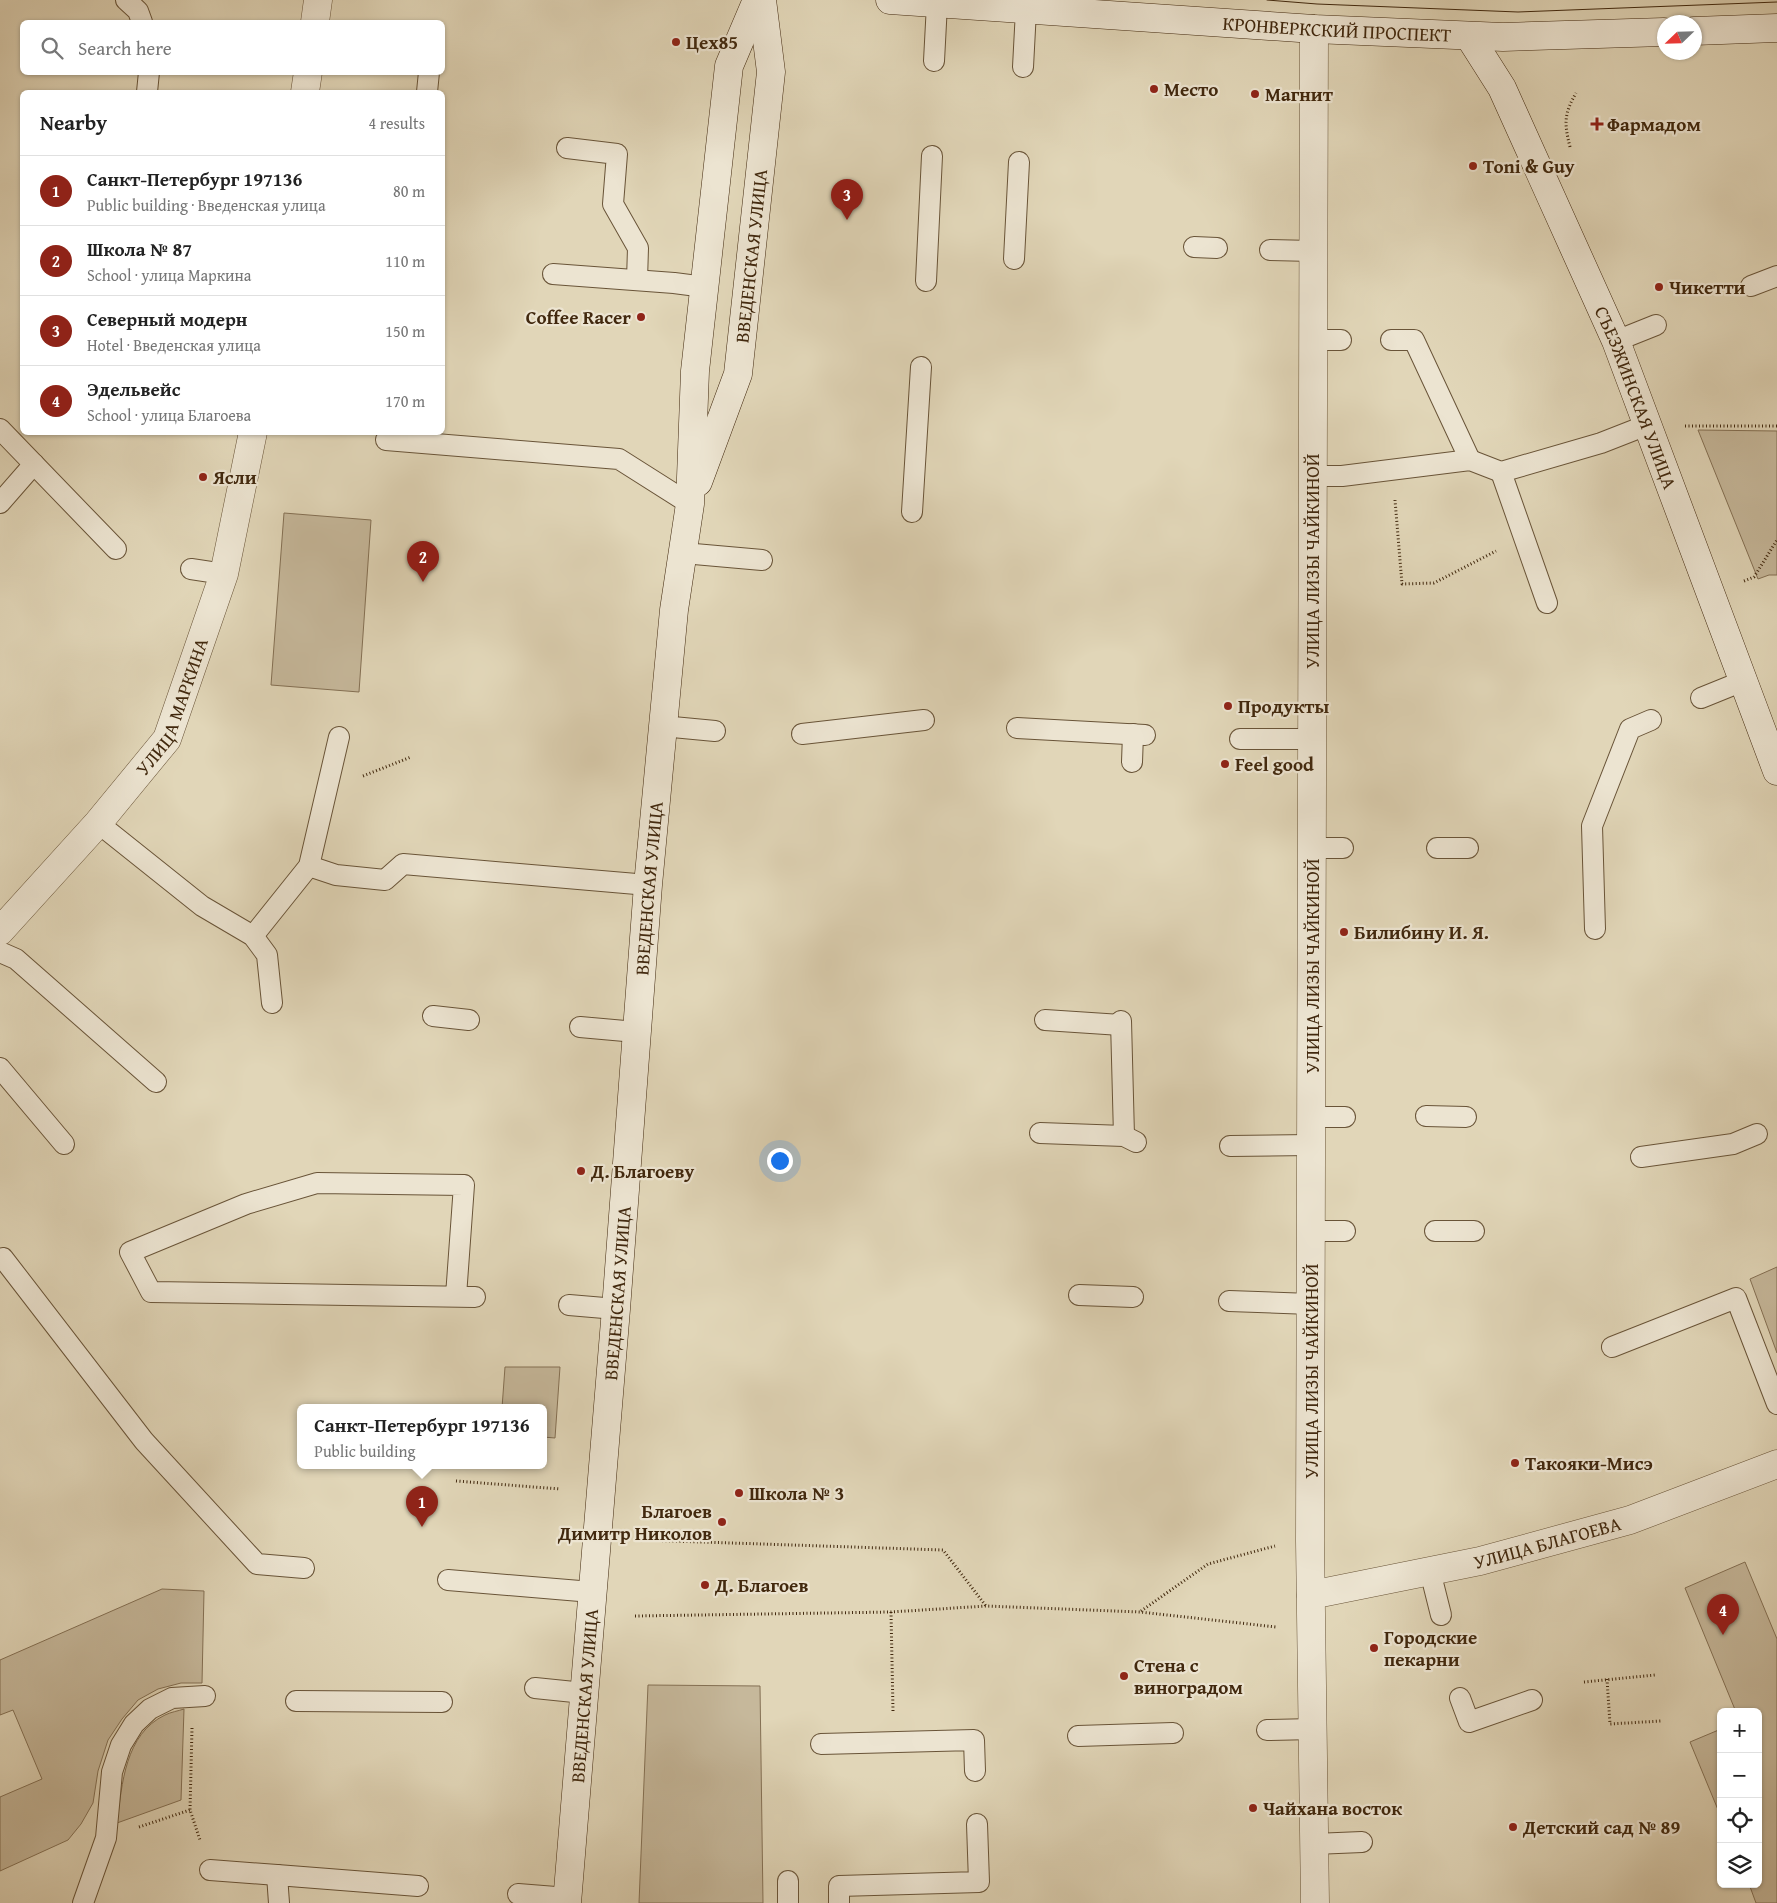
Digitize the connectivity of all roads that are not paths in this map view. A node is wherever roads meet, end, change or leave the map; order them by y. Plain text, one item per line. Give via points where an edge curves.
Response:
1 (126, 0) edge
2 (318, 0) edge
3 (756, 0) edge
4 (762, 0) edge
5 (890, 0) edge
6 (937, 4) junction
7 (1026, 10) junction
8 (141, 20) edge
9 (315, 20) edge
10 (1777, 28) edge
11 (1314, 29) junction
12 (1702, 31) edge
13 (1657, 32) edge
14 (1469, 36) junction
15 (934, 61) dead end
16 (1023, 67) dead end
17 (150, 75) edge
18 (308, 75) edge
19 (429, 75) edge
20 (147, 90) edge
21 (305, 90) edge
22 (427, 90) edge
23 (567, 148) dead end
24 (932, 156) dead end
25 (1019, 162) dead end
26 (1194, 247) dead end
27 (1217, 248) dead end
28 (1270, 250) dead end
29 (1314, 251) junction
30 (1014, 259) dead end
31 (553, 274) dead end
32 (1777, 276) edge
33 (637, 280) junction
34 (926, 281) dead end
35 (1751, 286) dead end
36 (705, 287) junction
37 (1656, 325) dead end
38 (1313, 340) junction
39 (1341, 340) dead end
40 (1391, 340) dead end
41 (1616, 341) junction
42 (921, 367) dead end
43 (1648, 425) junction
44 (0, 429) edge
45 (252, 435) edge
46 (386, 440) dead end
47 (1470, 460) junction
48 (34, 464) junction
49 (1500, 472) junction
50 (1312, 476) junction
51 (0, 503) edge
52 (690, 504) junction
53 (912, 512) dead end
54 (116, 549) dead end
55 (683, 553) junction
56 (762, 560) dead end
57 (191, 569) dead end
58 (224, 574) junction
59 (1547, 603) dead end
60 (1743, 681) junction
61 (1701, 698) dead end
62 (924, 720) dead end
63 (1651, 720) dead end
64 (662, 726) junction
65 (1017, 728) dead end
66 (715, 731) dead end
67 (802, 734) dead end
68 (339, 737) dead end
69 (1312, 738) junction
70 (1240, 739) dead end
71 (1772, 742) edge
72 (1132, 762) dead end
73 (1777, 771) edge
74 (98, 824) junction
75 (1312, 848) junction
76 (1343, 848) dead end
77 (1437, 848) dead end
78 (1468, 848) dead end
79 (308, 866) junction
80 (648, 885) junction
81 (1595, 929) dead end
82 (0, 931) edge
83 (253, 936) junction
84 (0, 952) edge
85 (272, 1004) dead end
86 (433, 1016) dead end
87 (469, 1020) dead end
88 (1045, 1020) dead end
89 (580, 1027) dead end
90 (636, 1032) junction
91 (0, 1068) edge
92 (156, 1082) dead end
93 (1426, 1116) dead end
94 (1311, 1117) junction
95 (1345, 1117) dead end
96 (1466, 1117) dead end
97 (1040, 1133) dead end
98 (1757, 1134) dead end
99 (64, 1144) dead end
100 (1311, 1145) junction
101 (1230, 1146) dead end
102 (1641, 1157) dead end
103 (1311, 1231) junction
104 (1345, 1231) dead end
105 (1435, 1231) dead end
106 (1474, 1231) dead end
107 (1, 1258) edge
108 (1079, 1295) dead end
109 (465, 1297) joint
110 (1133, 1297) dead end
111 (1229, 1301) dead end
112 (1311, 1304) junction
113 (569, 1305) dead end
114 (616, 1308) junction
115 (1612, 1347) dead end
116 (1777, 1404) edge
117 (1777, 1464) edge
118 (304, 1568) dead end
119 (1430, 1571) junction
120 (448, 1580) dead end
121 (592, 1592) junction
122 (1311, 1595) junction
123 (1441, 1615) dead end
124 (535, 1688) dead end
125 (584, 1693) junction
126 (199, 1696) road end
127 (1460, 1698) dead end
128 (1532, 1700) dead end
129 (296, 1701) dead end
130 (442, 1702) dead end
131 (1313, 1728) junction
132 (1266, 1730) dead end
133 (1173, 1734) dead end
134 (1078, 1736) dead end
135 (821, 1744) dead end
136 (975, 1770) dead end
137 (977, 1824) dead end
138 (1362, 1842) dead end
139 (1314, 1844) junction
140 (210, 1870) road end
141 (277, 1875) junction
142 (788, 1881) dead end
143 (418, 1886) dead end
144 (518, 1894) dead end
145 (568, 1900) edge
146 (83, 1903) edge
147 (279, 1903) edge
148 (788, 1903) edge
149 (839, 1903) edge
150 (1315, 1903) edge

1 - 8 lane
2 - 9 street
3 - 36 street, ВВЕДЕНСКАЯ УЛИЦА via 729,66
4 - 52 street, ВВЕДЕНСКАЯ УЛИЦА via 771,72 738,374
5 - 6 street, КРОНВЕРКСКИЙ ПРОСПЕКТ
6 - 7 street, КРОНВЕРКСКИЙ ПРОСПЕКТ
6 - 15 lane
7 - 11 street, КРОНВЕРКСКИЙ ПРОСПЕКТ
7 - 16 lane
10 - 12 street
11 - 14 street, КРОНВЕРКСКИЙ ПРОСПЕКТ
11 - 29 street, УЛИЦА ЛИЗЫ ЧАЙКИНОЙ
13 - 14 street, КРОНВЕРКСКИЙ ПРОСПЕКТ
14 - 41 street, СЪЕЗЖИНСКАЯ УЛИЦА via 1502,88
17 - 20 lane
18 - 21 street
19 - 22 lane
23 - 33 lane via 617,154 613,204 638,248
24 - 34 lane
25 - 30 lane
26 - 27 lane
28 - 29 lane
29 - 38 street, УЛИЦА ЛИЗЫ ЧАЙКИНОЙ
31 - 33 lane
32 - 35 lane
33 - 36 lane
36 - 52 street, ВВЕДЕНСКАЯ УЛИЦА via 695,371
37 - 41 lane
38 - 39 lane
38 - 50 street, УЛИЦА ЛИЗЫ ЧАЙКИНОЙ
40 - 47 lane via 1414,340
41 - 43 street, СЪЕЗЖИНСКАЯ УЛИЦА
42 - 53 lane
43 - 49 lane via 1602,443
43 - 60 street, СЪЕЗЖИНСКАЯ УЛИЦА
44 - 48 lane
45 - 58 street, УЛИЦА МАРКИНА
46 - 52 lane via 619,459
47 - 49 lane
47 - 50 lane via 1342,476
48 - 51 lane
48 - 54 lane
49 - 59 lane
50 - 69 street, УЛИЦА ЛИЗЫ ЧАЙКИНОЙ
52 - 55 street, ВВЕДЕНСКАЯ УЛИЦА
55 - 56 lane
55 - 64 street, ВВЕДЕНСКАЯ УЛИЦА
57 - 58 lane
58 - 74 street, УЛИЦА МАРКИНА via 167,738
60 - 61 lane
60 - 71 street, СЪЕЗЖИНСКАЯ УЛИЦА
62 - 67 lane
63 - 81 lane via 1630,729 1592,826
64 - 66 lane
64 - 80 street, ВВЕДЕНСКАЯ УЛИЦА
65 - 72 lane via 1139,734
68 - 79 lane
69 - 70 lane
69 - 75 street, УЛИЦА ЛИЗЫ ЧАЙКИНОЙ
71 - 73 street, СЪЕЗЖИНСКАЯ УЛИЦА
74 - 82 street, УЛИЦА МАРКИНА
74 - 83 lane via 202,906
75 - 76 lane
75 - 94 street, УЛИЦА ЛИЗЫ ЧАЙКИНОЙ
77 - 78 lane
79 - 80 lane via 336,875 385,880 404,864
79 - 83 lane
80 - 90 street, ВВЕДЕНСКАЯ УЛИЦА
83 - 85 lane via 267,955
84 - 92 lane via 16,959
86 - 87 lane
88 - 97 lane via 1121,1023 1130,1139
89 - 90 lane
90 - 114 street, ВВЕДЕНСКАЯ УЛИЦА
91 - 99 lane
93 - 96 lane
94 - 95 lane
94 - 100 street, УЛИЦА ЛИЗЫ ЧАЙКИНОЙ
98 - 102 lane via 1733,1144
100 - 101 lane
100 - 103 street, УЛИЦА ЛИЗЫ ЧАЙКИНОЙ
103 - 104 lane
103 - 112 street, УЛИЦА ЛИЗЫ ЧАЙКИНОЙ
105 - 106 lane
107 - 118 lane via 144,1441 257,1564
108 - 110 lane
109 - 109 lane via 151,1292 130,1252 246,1204 317,1183 464,1184
111 - 112 lane
112 - 122 street, УЛИЦА ЛИЗЫ ЧАЙКИНОЙ
113 - 114 lane
114 - 121 street, ВВЕДЕНСКАЯ УЛИЦА
115 - 116 lane via 1736,1298
117 - 119 street, УЛИЦА БЛАГОЕВА via 1630,1520 1480,1561
119 - 122 street, УЛИЦА БЛАГОЕВА
119 - 123 lane
120 - 121 lane
121 - 125 street, ВВЕДЕНСКАЯ УЛИЦА
122 - 131 street, УЛИЦА ЛИЗЫ ЧАЙКИНОЙ
124 - 125 lane
125 - 145 street, ВВЕДЕНСКАЯ УЛИЦА
126 - 146 lane via 172,1698 150,1709 134,1724 122,1745 112,1772 106,1838
127 - 128 lane via 1469,1722
129 - 130 lane
131 - 132 lane
131 - 139 street, УЛИЦА ЛИЗЫ ЧАЙКИНОЙ
133 - 134 lane
135 - 136 lane via 982,1740
137 - 149 lane via 978,1882 839,1886
138 - 139 lane
139 - 150 street, УЛИЦА ЛИЗЫ ЧАЙКИНОЙ
140 - 141 lane
141 - 143 lane
141 - 147 lane
142 - 148 lane
144 - 145 lane

